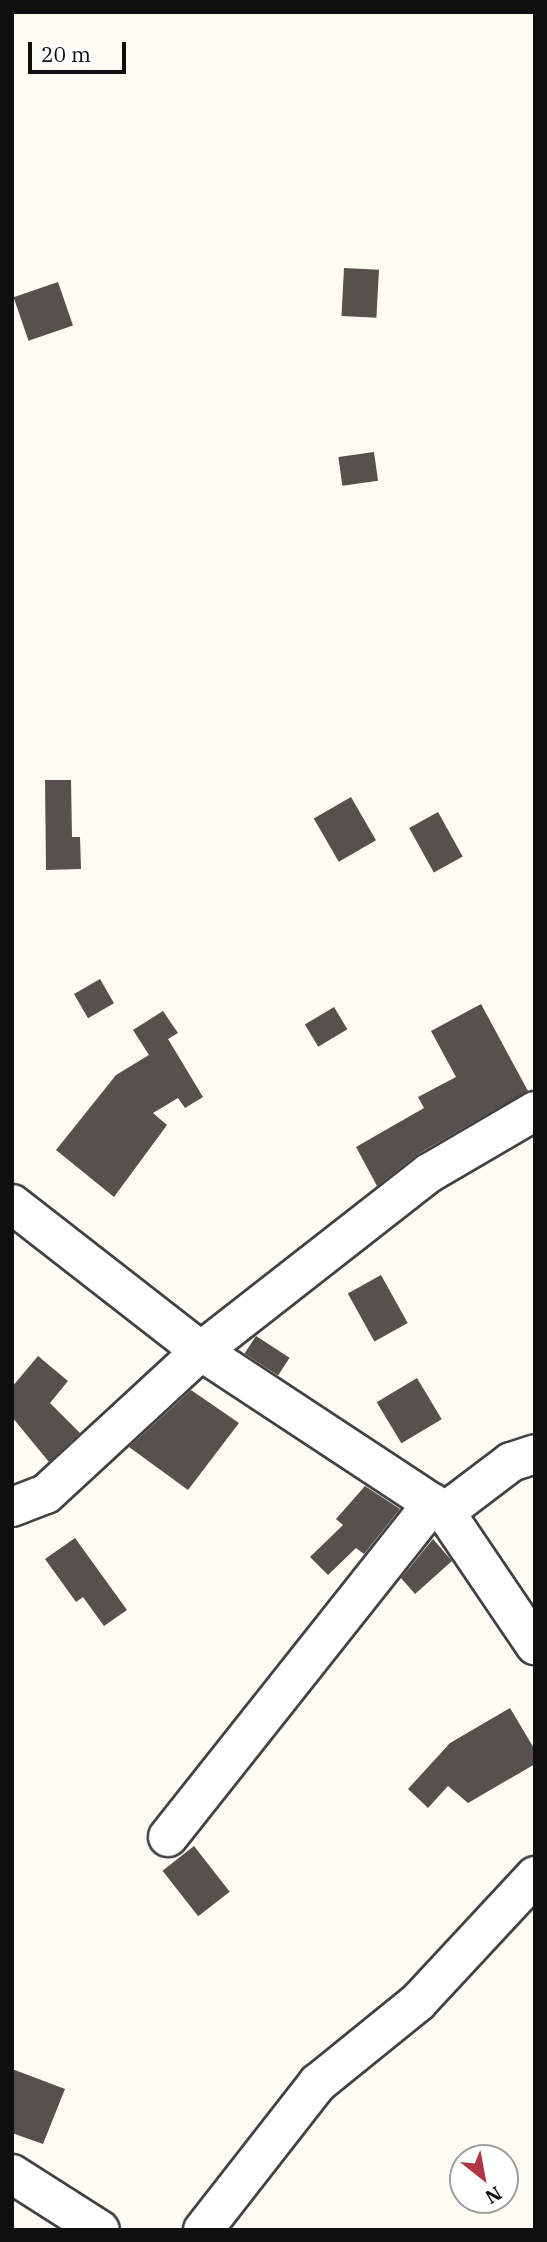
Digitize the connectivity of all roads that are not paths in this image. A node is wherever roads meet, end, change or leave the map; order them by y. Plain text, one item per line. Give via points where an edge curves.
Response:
1 (535, 1111) edge
2 (12, 1204) edge
3 (201, 1351) junction
4 (535, 1454) edge
5 (12, 1507) edge
6 (439, 1508) junction
7 (535, 1645) edge
8 (168, 1837) dead end
9 (535, 1876) edge
10 (12, 2174) edge
11 (100, 2230) edge
12 (203, 2230) edge

1 - 3 street via 429,1173
2 - 3 street
3 - 5 street via 46,1494
3 - 6 street
4 - 6 street via 511,1462
6 - 7 street
6 - 8 street
9 - 12 street via 418,2003 318,2082
10 - 11 street

